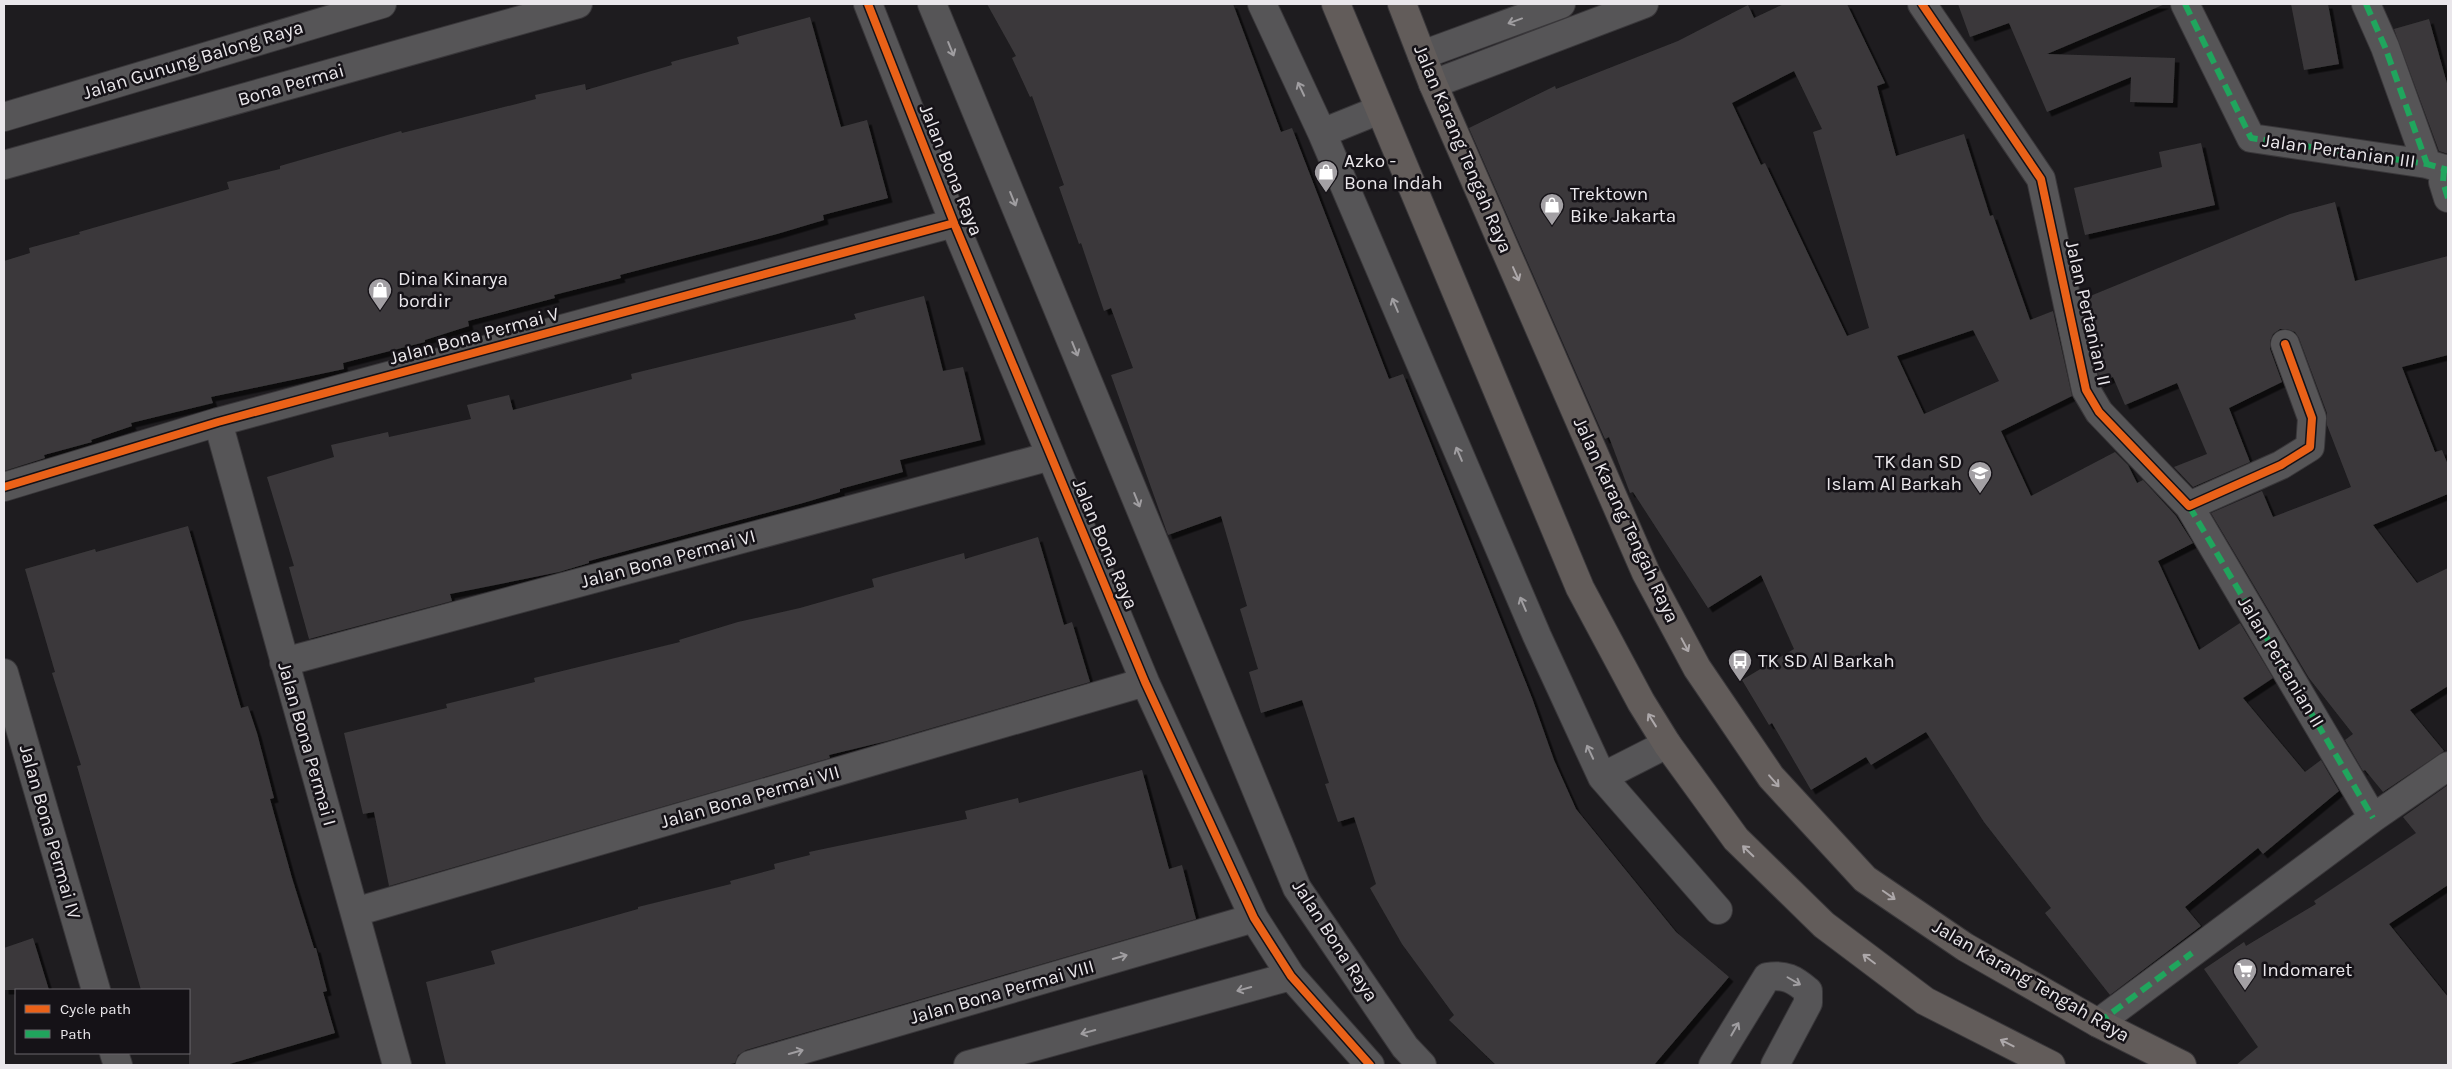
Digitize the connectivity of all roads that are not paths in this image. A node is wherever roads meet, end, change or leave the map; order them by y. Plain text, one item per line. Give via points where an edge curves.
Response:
1 (382, 4) edge
2 (578, 4) edge
3 (868, 4) edge
4 (932, 4) edge
5 (1262, 4) edge
6 (1336, 4) edge
7 (1402, 4) edge
8 (1561, 4) edge
9 (1644, 4) edge
10 (1922, 4) edge
11 (2185, 4) edge
12 (2366, 4) edge
13 (1422, 55) junction
14 (1434, 84) junction
15 (6, 109) edge
16 (1379, 110) junction
17 (1322, 133) junction
18 (4, 165) edge
19 (2440, 168) edge
20 (2448, 198) edge
21 (954, 223) junction
22 (2285, 344) dead end
23 (218, 422) junction
24 (1051, 456) junction
25 (4, 487) edge
26 (2189, 506) junction
27 (284, 662) junction
28 (4, 673) edge
29 (1145, 682) junction
30 (1667, 744) junction
31 (2448, 766) edge
32 (1602, 777) junction
33 (2373, 818) junction
34 (1718, 910) dead end
35 (354, 912) junction
36 (1254, 918) junction
37 (1291, 976) junction
38 (96, 989) edge
39 (2098, 1022) junction
40 (397, 1065) edge
41 (750, 1065) edge
42 (968, 1065) edge
43 (1370, 1065) edge
44 (1422, 1065) edge
45 (1714, 1065) edge
46 (1775, 1065) edge
47 (2051, 1065) edge
48 (2182, 1065) edge

1 - 15 street, Jalan Gunung Balong Raya
2 - 18 street, Bona Permai
3 - 21 street, Jalan Bona Raya
4 -> 44 street, Jalan Bona Raya via 1297,888 1406,1047
17 -> 5 street
6 - 16 main road
7 - 13 main road, Jalan Karang Tengah Raya
8 -> 13 street
9 - 14 street
10 - 26 street, Jalan Pertanian II via 2041,179 2086,390 2099,412
11 - 19 street, Jalan Pertanian III via 2251,138
12 - 19 street
13 - 14 main road, Jalan Karang Tengah Raya
14 -> 39 main road, Jalan Karang Tengah Raya via 1646,573 1697,668 1771,777 1865,878 1965,947
16 - 17 street
30 -> 16 main road via 1580,588
32 -> 17 street via 1537,636
19 - 20 street
21 - 23 street, Jalan Bona Permai V
21 - 24 street, Jalan Bona Raya
22 - 26 street via 2312,418 2310,447 2281,465
23 - 25 street, Jalan Bona Permai V
23 - 27 street, Jalan Bona Permai I
24 - 27 street, Jalan Bona Permai VI
24 - 29 street, Jalan Bona Raya
26 - 33 street, Jalan Pertanian II
27 - 35 street, Jalan Bona Permai I
28 - 38 street, Jalan Bona Permai IV
29 - 35 street, Jalan Bona Permai VII
29 - 36 street, Jalan Bona Raya
30 - 32 street
47 -> 30 main road via 1925,1001 1824,925 1736,839
31 - 33 street
32 - 34 street
33 - 39 street
35 - 40 street, Jalan Bona Permai I
36 - 37 street, Jalan Bona Raya
41 -> 36 street, Jalan Bona Permai VIII
37 -> 42 street
37 - 43 street, Jalan Bona Raya
39 - 48 main road, Jalan Karang Tengah Raya
45 -> 46 street via 1767,977 1782,975 1796,980 1808,991 1808,1003

